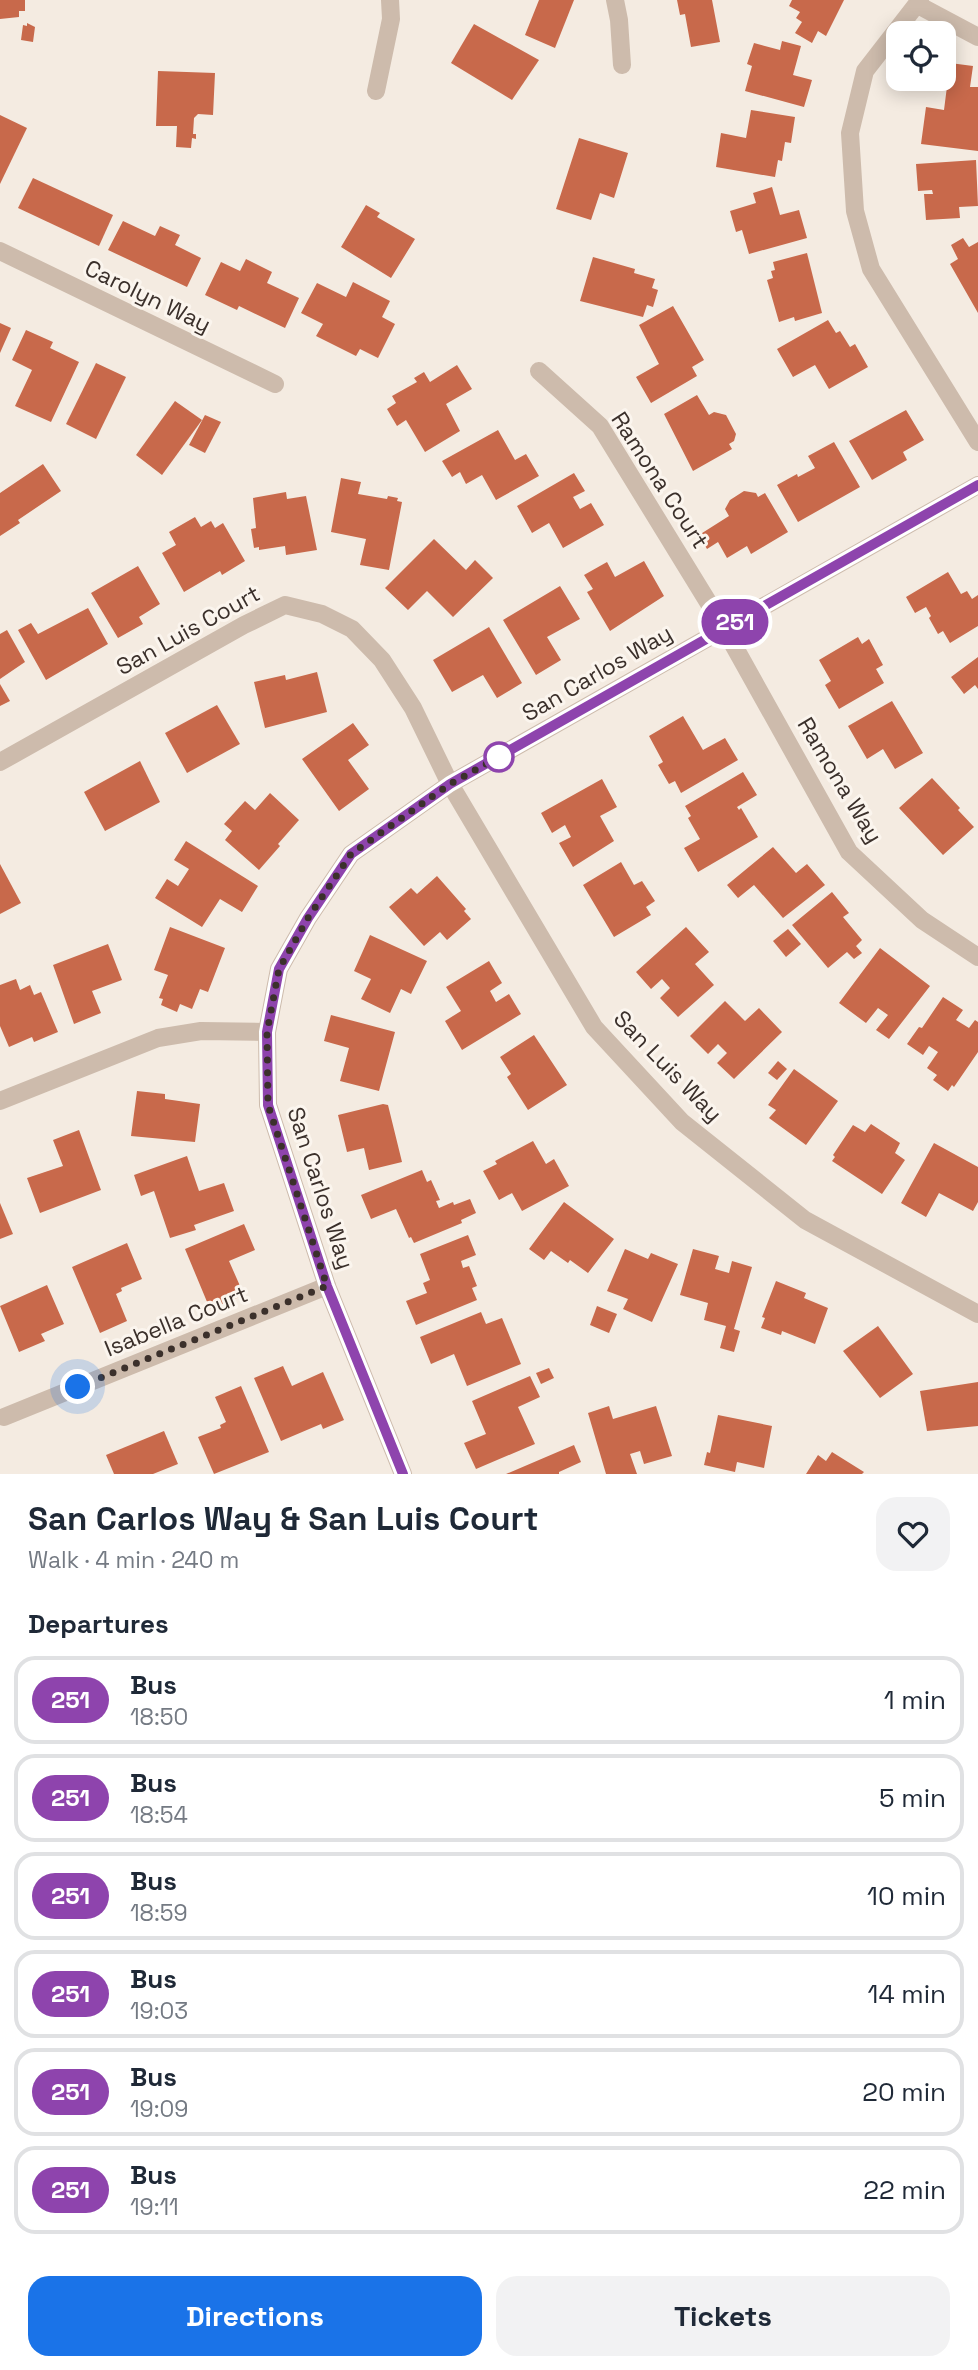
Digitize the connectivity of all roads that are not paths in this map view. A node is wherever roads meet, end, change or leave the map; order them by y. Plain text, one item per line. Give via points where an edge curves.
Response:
1 (390, 0) edge
2 (615, 0) edge
3 (919, 2) edge
4 (978, 37) edge
5 (622, 65) dead end
6 (376, 91) dead end
7 (0, 251) edge
8 (539, 371) dead end
9 (275, 384) dead end
10 (978, 442) edge
11 (978, 485) edge
12 (724, 628) junction
13 (0, 762) edge
14 (450, 784) junction
15 (978, 957) edge
16 (267, 1032) junction
17 (0, 1101) edge
18 (327, 1286) junction
19 (978, 1314) edge
20 (4, 1417) dead end
21 (403, 1474) edge

1 - 6 street via 391,19
2 - 5 street
3 - 4 street
3 - 10 street via 865,71 850,133 855,211 870,269
7 - 9 street, Carolyn Way
8 - 12 street, Ramona Court via 600,426
11 - 12 street, San Carlos Way
12 - 14 street, San Carlos Way
12 - 15 street, Ramona Way via 849,852 922,920
13 - 14 street, San Luis Court via 285,605 323,614 352,629 382,660 413,708
14 - 16 street, San Carlos Way via 351,854 279,969
14 - 19 street, San Luis Way via 594,1027 682,1122 805,1220
16 - 17 street via 201,1031 158,1038
16 - 18 street, San Carlos Way via 268,1105
18 - 20 street, Isabella Court
18 - 21 street, San Carlos Way

